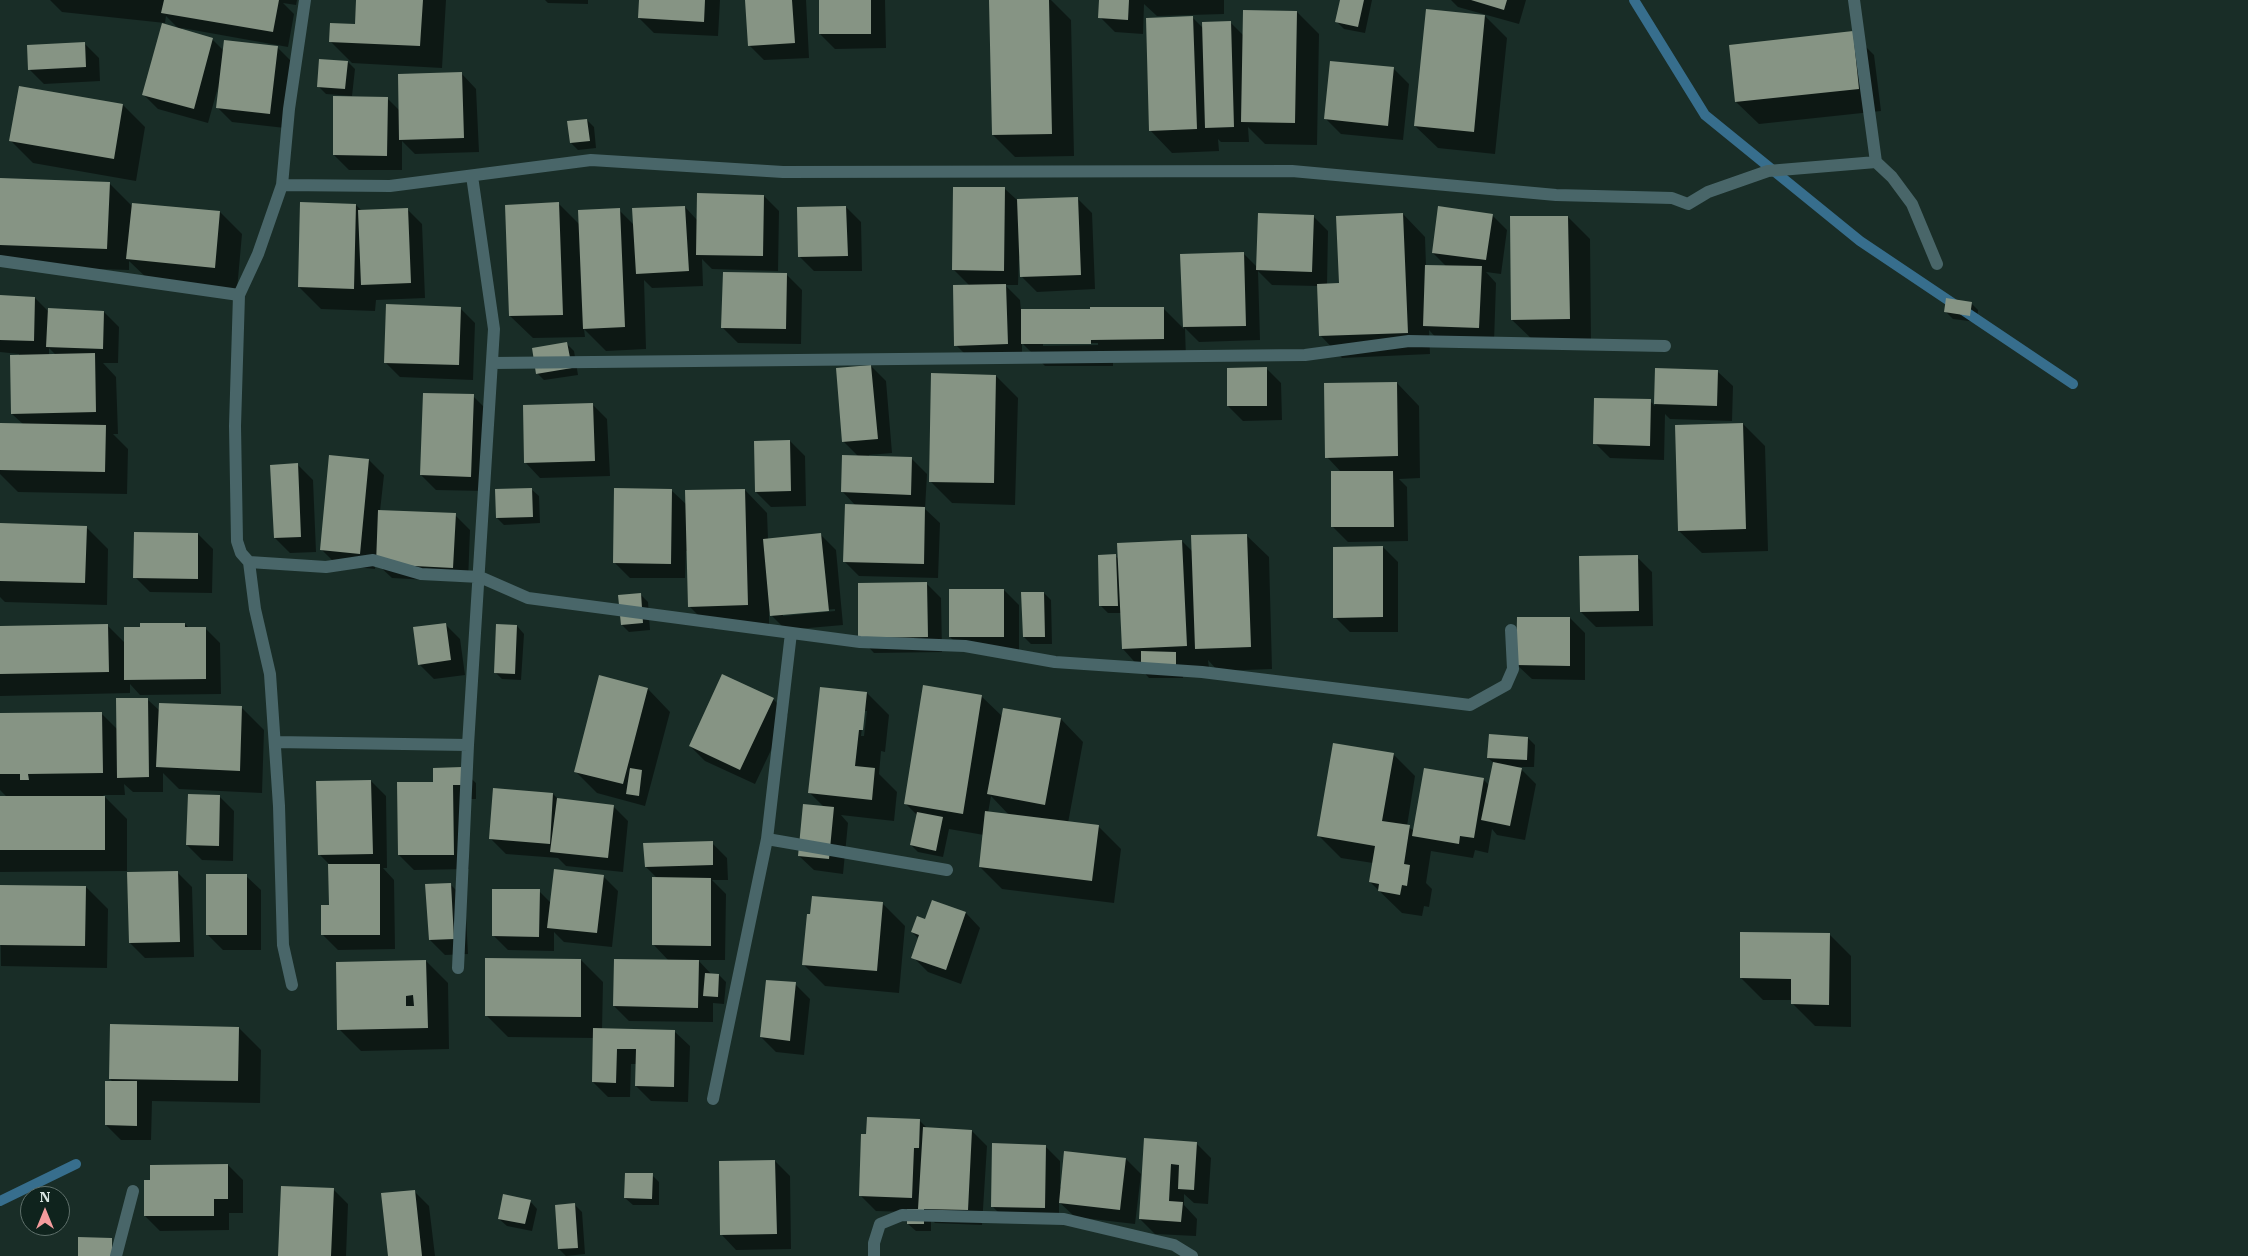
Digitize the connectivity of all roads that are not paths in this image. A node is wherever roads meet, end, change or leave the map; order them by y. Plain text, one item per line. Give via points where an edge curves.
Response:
1 (305, 0) edge
2 (1854, 0) edge
3 (1876, 162) junction
4 (472, 176) junction
5 (282, 185) junction
6 (0, 261) edge
7 (1938, 264) dead end
8 (239, 295) junction
9 (1665, 346) dead end
10 (492, 363) junction
11 (249, 562) junction
12 (480, 577) junction
13 (1511, 630) dead end
14 (791, 633) junction
15 (275, 742) junction
16 (468, 745) junction
17 (767, 839) junction
18 (947, 870) dead end
19 (458, 968) dead end
20 (292, 985) dead end
21 (713, 1099) dead end
22 (133, 1191) dead end
23 (116, 1256) edge
24 (874, 1256) edge
25 (1192, 1256) edge

1 - 5 street
2 - 3 street
3 - 4 street via 1768,171 1708,192 1688,204 1672,198 1556,196 1292,171 783,172 591,160
3 - 7 street via 1912,204
4 - 5 street via 390,186
4 - 10 street via 494,329
5 - 8 street via 258,254
6 - 8 street
8 - 11 street via 235,426 237,541
9 - 10 street via 1409,341 1305,355
10 - 12 street
11 - 12 street via 326,567 373,560 421,574
11 - 15 street via 255,609 270,674
12 - 14 street via 528,598
12 - 16 street
13 - 14 street via 1513,669 1506,686 1470,705 1202,672 1055,662 965,646 860,642
14 - 17 street
15 - 16 street
15 - 20 street via 283,945
16 - 19 street
17 - 18 street
17 - 21 street
22 - 23 street
24 - 25 street via 880,1224 902,1215 1064,1218 1174,1245

